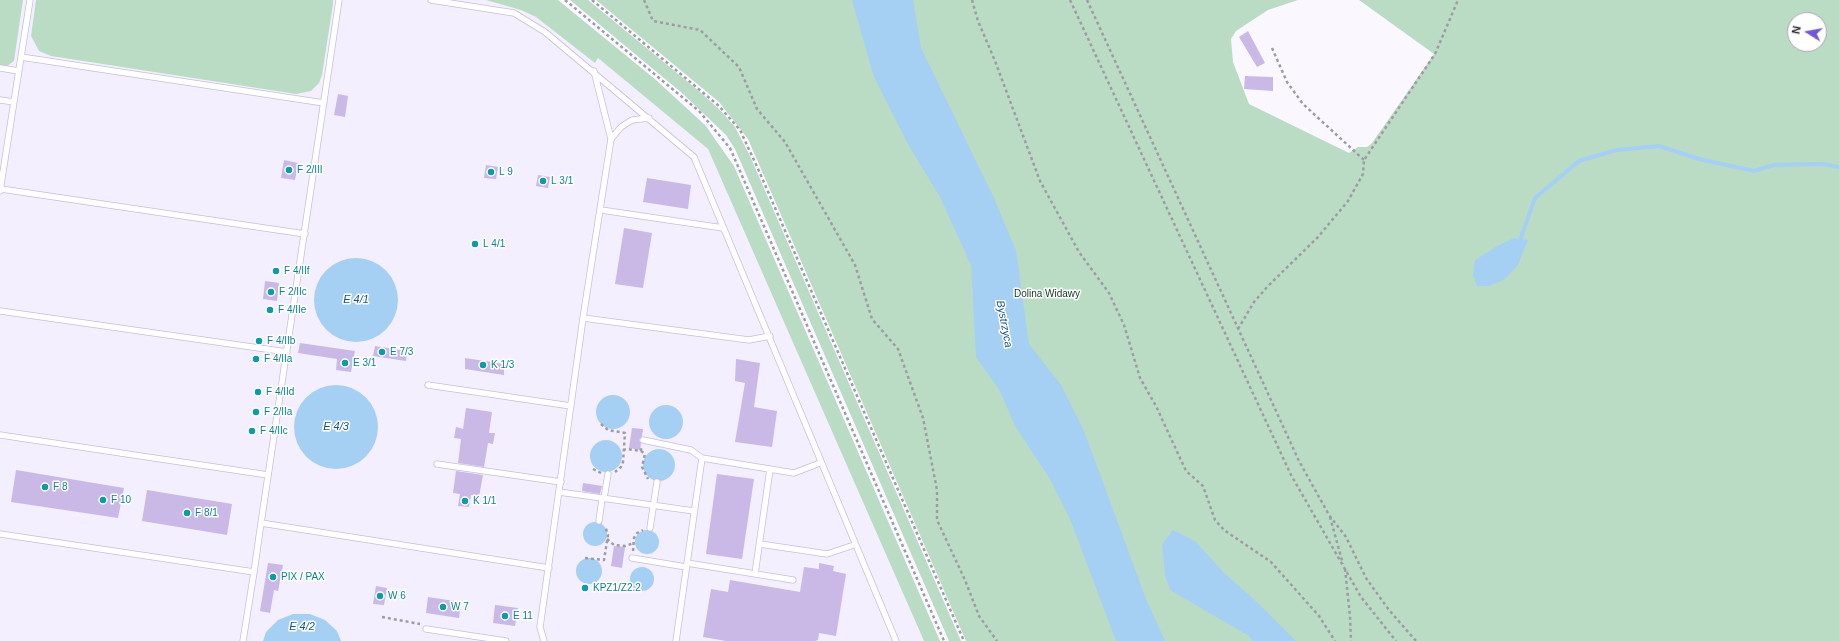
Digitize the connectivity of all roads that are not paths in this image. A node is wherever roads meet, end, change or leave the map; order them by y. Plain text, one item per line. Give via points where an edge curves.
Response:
1 (30, 0) edge
2 (339, 0) edge
3 (431, 0) edge
4 (21, 57) junction
5 (0, 68) edge
6 (19, 71) junction
7 (593, 71) junction
8 (0, 100) edge
9 (14, 102) junction
10 (324, 103) junction
11 (649, 118) junction
12 (611, 139) junction
13 (0, 189) edge
14 (0, 192) edge
15 (601, 210) junction
16 (723, 228) junction
17 (305, 234) junction
18 (0, 311) edge
19 (583, 318) junction
20 (770, 336) junction
21 (286, 352) junction
22 (428, 385) dead end
23 (571, 406) junction
24 (0, 435) edge
25 (643, 440) dead end
26 (702, 458) junction
27 (820, 463) junction
28 (437, 464) dead end
29 (770, 469) junction
30 (608, 474) road end
31 (268, 475) junction
32 (560, 482) junction
33 (657, 482) road end
34 (559, 492) junction
35 (603, 498) junction
36 (654, 505) junction
37 (694, 511) junction
38 (599, 521) road end
39 (261, 523) junction
40 (650, 528) dead end
41 (0, 534) edge
42 (760, 544) junction
43 (854, 545) junction
44 (632, 558) dead end
45 (686, 565) junction
46 (549, 568) junction
47 (254, 572) junction
48 (755, 574) junction
49 (793, 580) dead end
50 (426, 629) road end
51 (243, 641) edge
52 (506, 641) edge
53 (544, 641) edge
54 (676, 641) edge
55 (896, 641) edge

1 - 4 lane
2 - 10 lane
3 - 7 lane via 514,13 545,32
4 - 6 lane
4 - 10 lane
5 - 6 lane
6 - 9 lane
7 - 11 lane
7 - 12 lane
8 - 9 lane
9 - 13 lane
10 - 17 lane
11 - 12 lane via 632,120 621,127
11 - 16 lane via 694,157
12 - 15 lane
13 - 14 lane
13 - 17 lane
15 - 16 lane
15 - 19 lane
16 - 20 lane
17 - 21 lane
18 - 21 lane
19 - 20 lane via 749,340
19 - 23 lane
20 - 27 lane
21 - 31 lane
22 - 23 lane
23 - 32 lane
24 - 31 lane
25 - 26 lane via 691,450
26 - 29 lane
26 - 37 lane
27 - 29 lane via 794,473
27 - 43 lane
28 - 32 lane
29 - 42 lane
30 - 35 lane
31 - 39 lane
32 - 34 lane
33 - 36 lane
34 - 35 lane
34 - 46 lane
35 - 36 lane
35 - 38 lane
36 - 37 lane
36 - 40 lane
37 - 45 lane
39 - 46 lane
39 - 47 lane
41 - 47 lane
42 - 43 lane via 826,554
42 - 48 lane
43 - 55 lane
44 - 45 lane
45 - 48 lane
45 - 54 lane
46 - 53 lane via 540,627
47 - 51 lane
48 - 49 lane
50 - 52 lane

